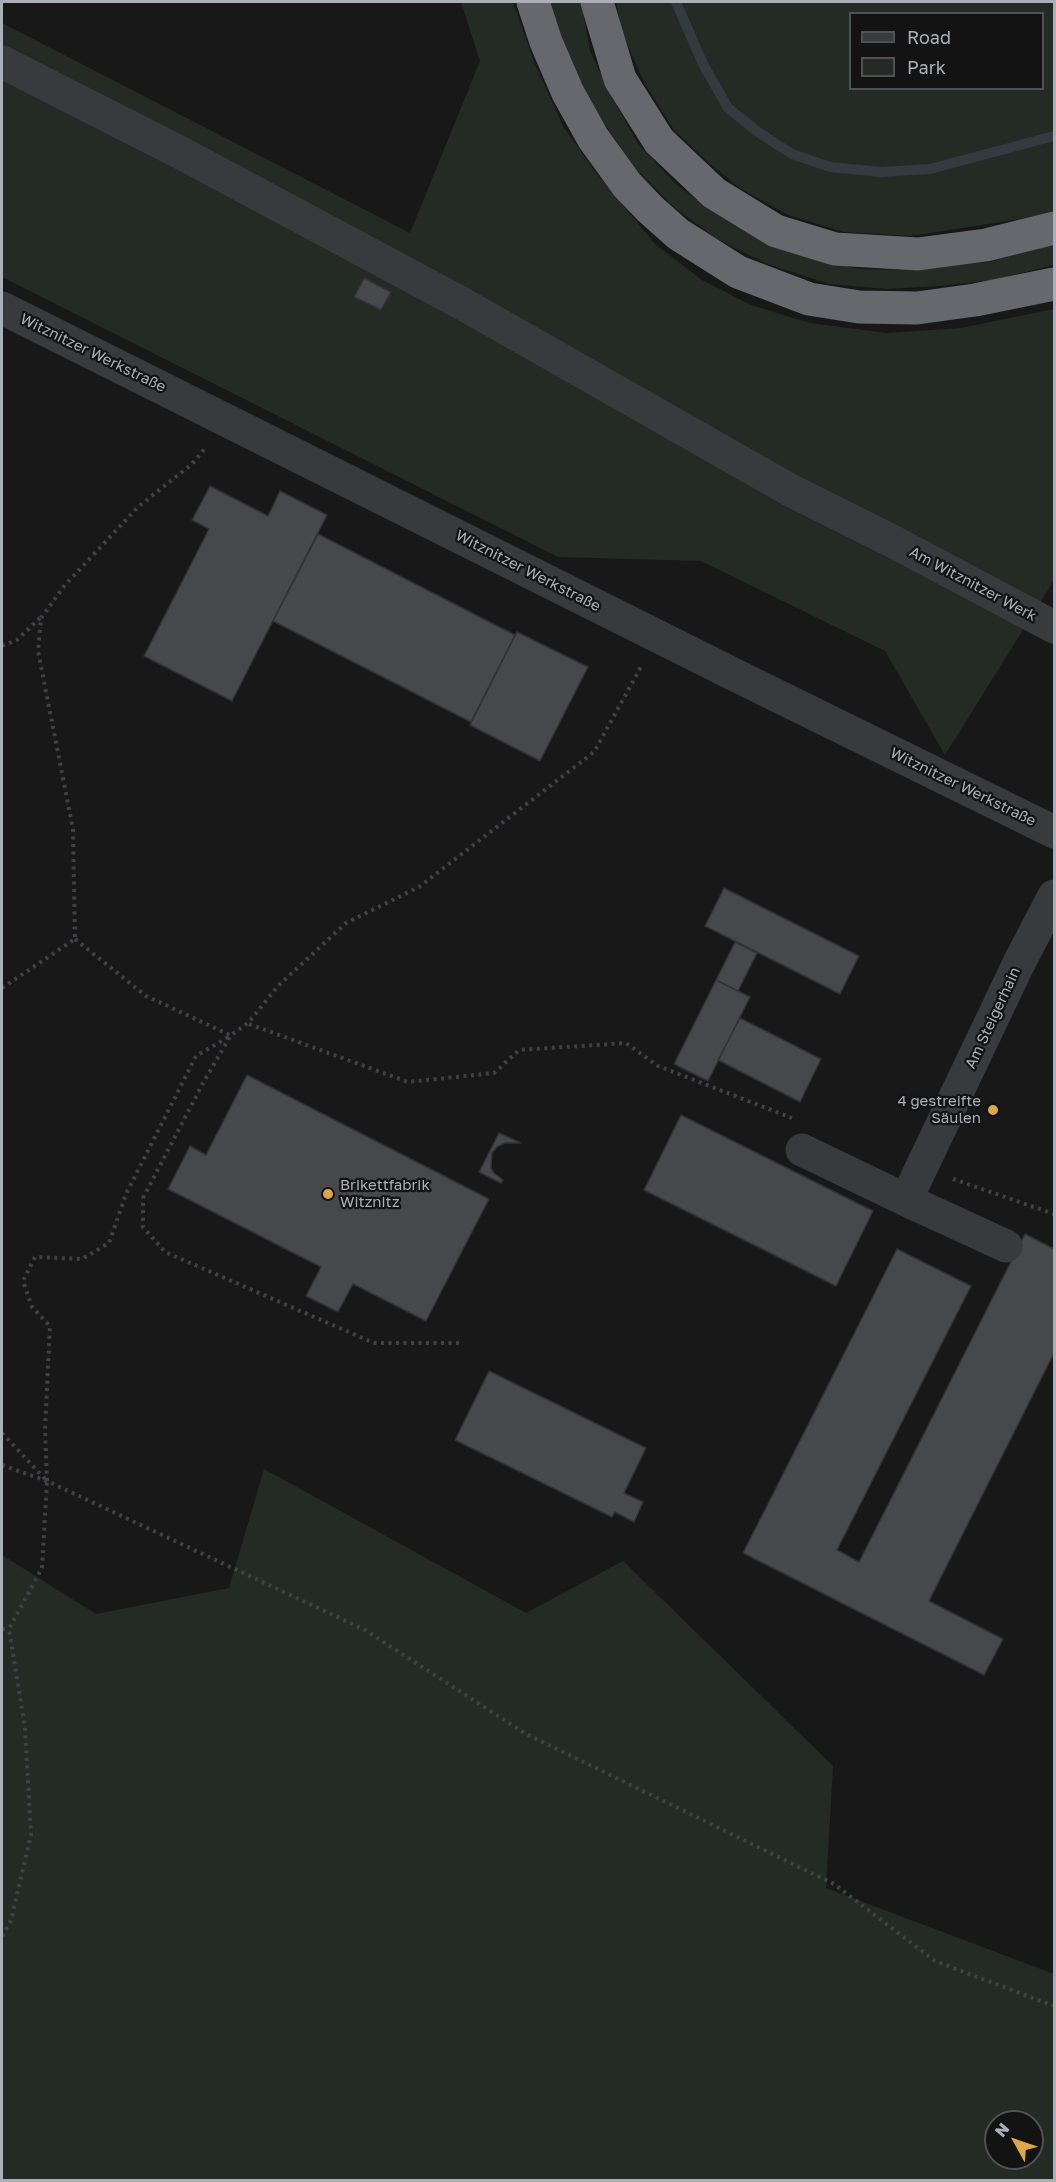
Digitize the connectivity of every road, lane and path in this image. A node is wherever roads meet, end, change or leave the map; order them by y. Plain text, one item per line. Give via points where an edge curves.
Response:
1 (533, 2) edge
2 (597, 2) edge
3 (2, 62) edge
4 (1054, 228) edge
5 (1054, 284) edge
6 (2, 308) edge
7 (228, 420) junction
8 (41, 618) junction
9 (1054, 627) edge
10 (658, 637) junction
11 (2, 646) edge
12 (1054, 832) edge
13 (1054, 896) edge
14 (75, 939) junction
15 (2, 988) edge
16 (248, 1023) junction
17 (231, 1035) junction
18 (801, 1136) joint
19 (921, 1168) junction
20 (906, 1200) junction
21 (1054, 1214) edge
22 (1006, 1246) dead end
23 (459, 1343) dead end
24 (2, 1433) edge
25 (2, 1465) edge
26 (47, 1481) junction
27 (2, 1629) edge
28 (9, 1629) junction
29 (2, 1937) edge
30 (1054, 2006) edge

1 - 5 highway via 568,93 593,138 627,185 678,234 738,272 809,299 859,307 917,308
2 - 4 highway via 620,79 659,141 714,193 776,231 835,249 918,254 986,245
3 - 9 street, Am Witznitzer Werk via 194,159 463,304 790,490
6 - 7 street, Witznitzer Werkstraße
7 - 8 path via 192,464 138,507 65,585
7 - 10 street, Witznitzer Werkstraße
8 - 11 path via 17,639
8 - 14 path via 38,651 73,829
10 - 12 street, Witznitzer Werkstraße
10 - 16 path via 594,752 419,887 346,923 278,986
13 - 19 street, Am Steigerhain
14 - 15 path
14 - 17 path via 146,996
16 - 17 path
16 - 18 path via 408,1082 494,1073 519,1050 626,1043 658,1066
17 - 23 path via 142,1198 144,1227 165,1252 374,1343
17 - 26 path via 196,1056 126,1194 109,1243 82,1259 35,1257 23,1281 32,1307 50,1326
18 - 20 street
19 - 20 street, Am Steigerhain
19 - 21 path
20 - 22 street
24 - 26 path
25 - 26 path
26 - 28 path via 42,1568
26 - 30 path via 365,1630 526,1734 834,1884 935,1961
27 - 28 path
28 - 29 path via 26,1728 31,1835 11,1920

